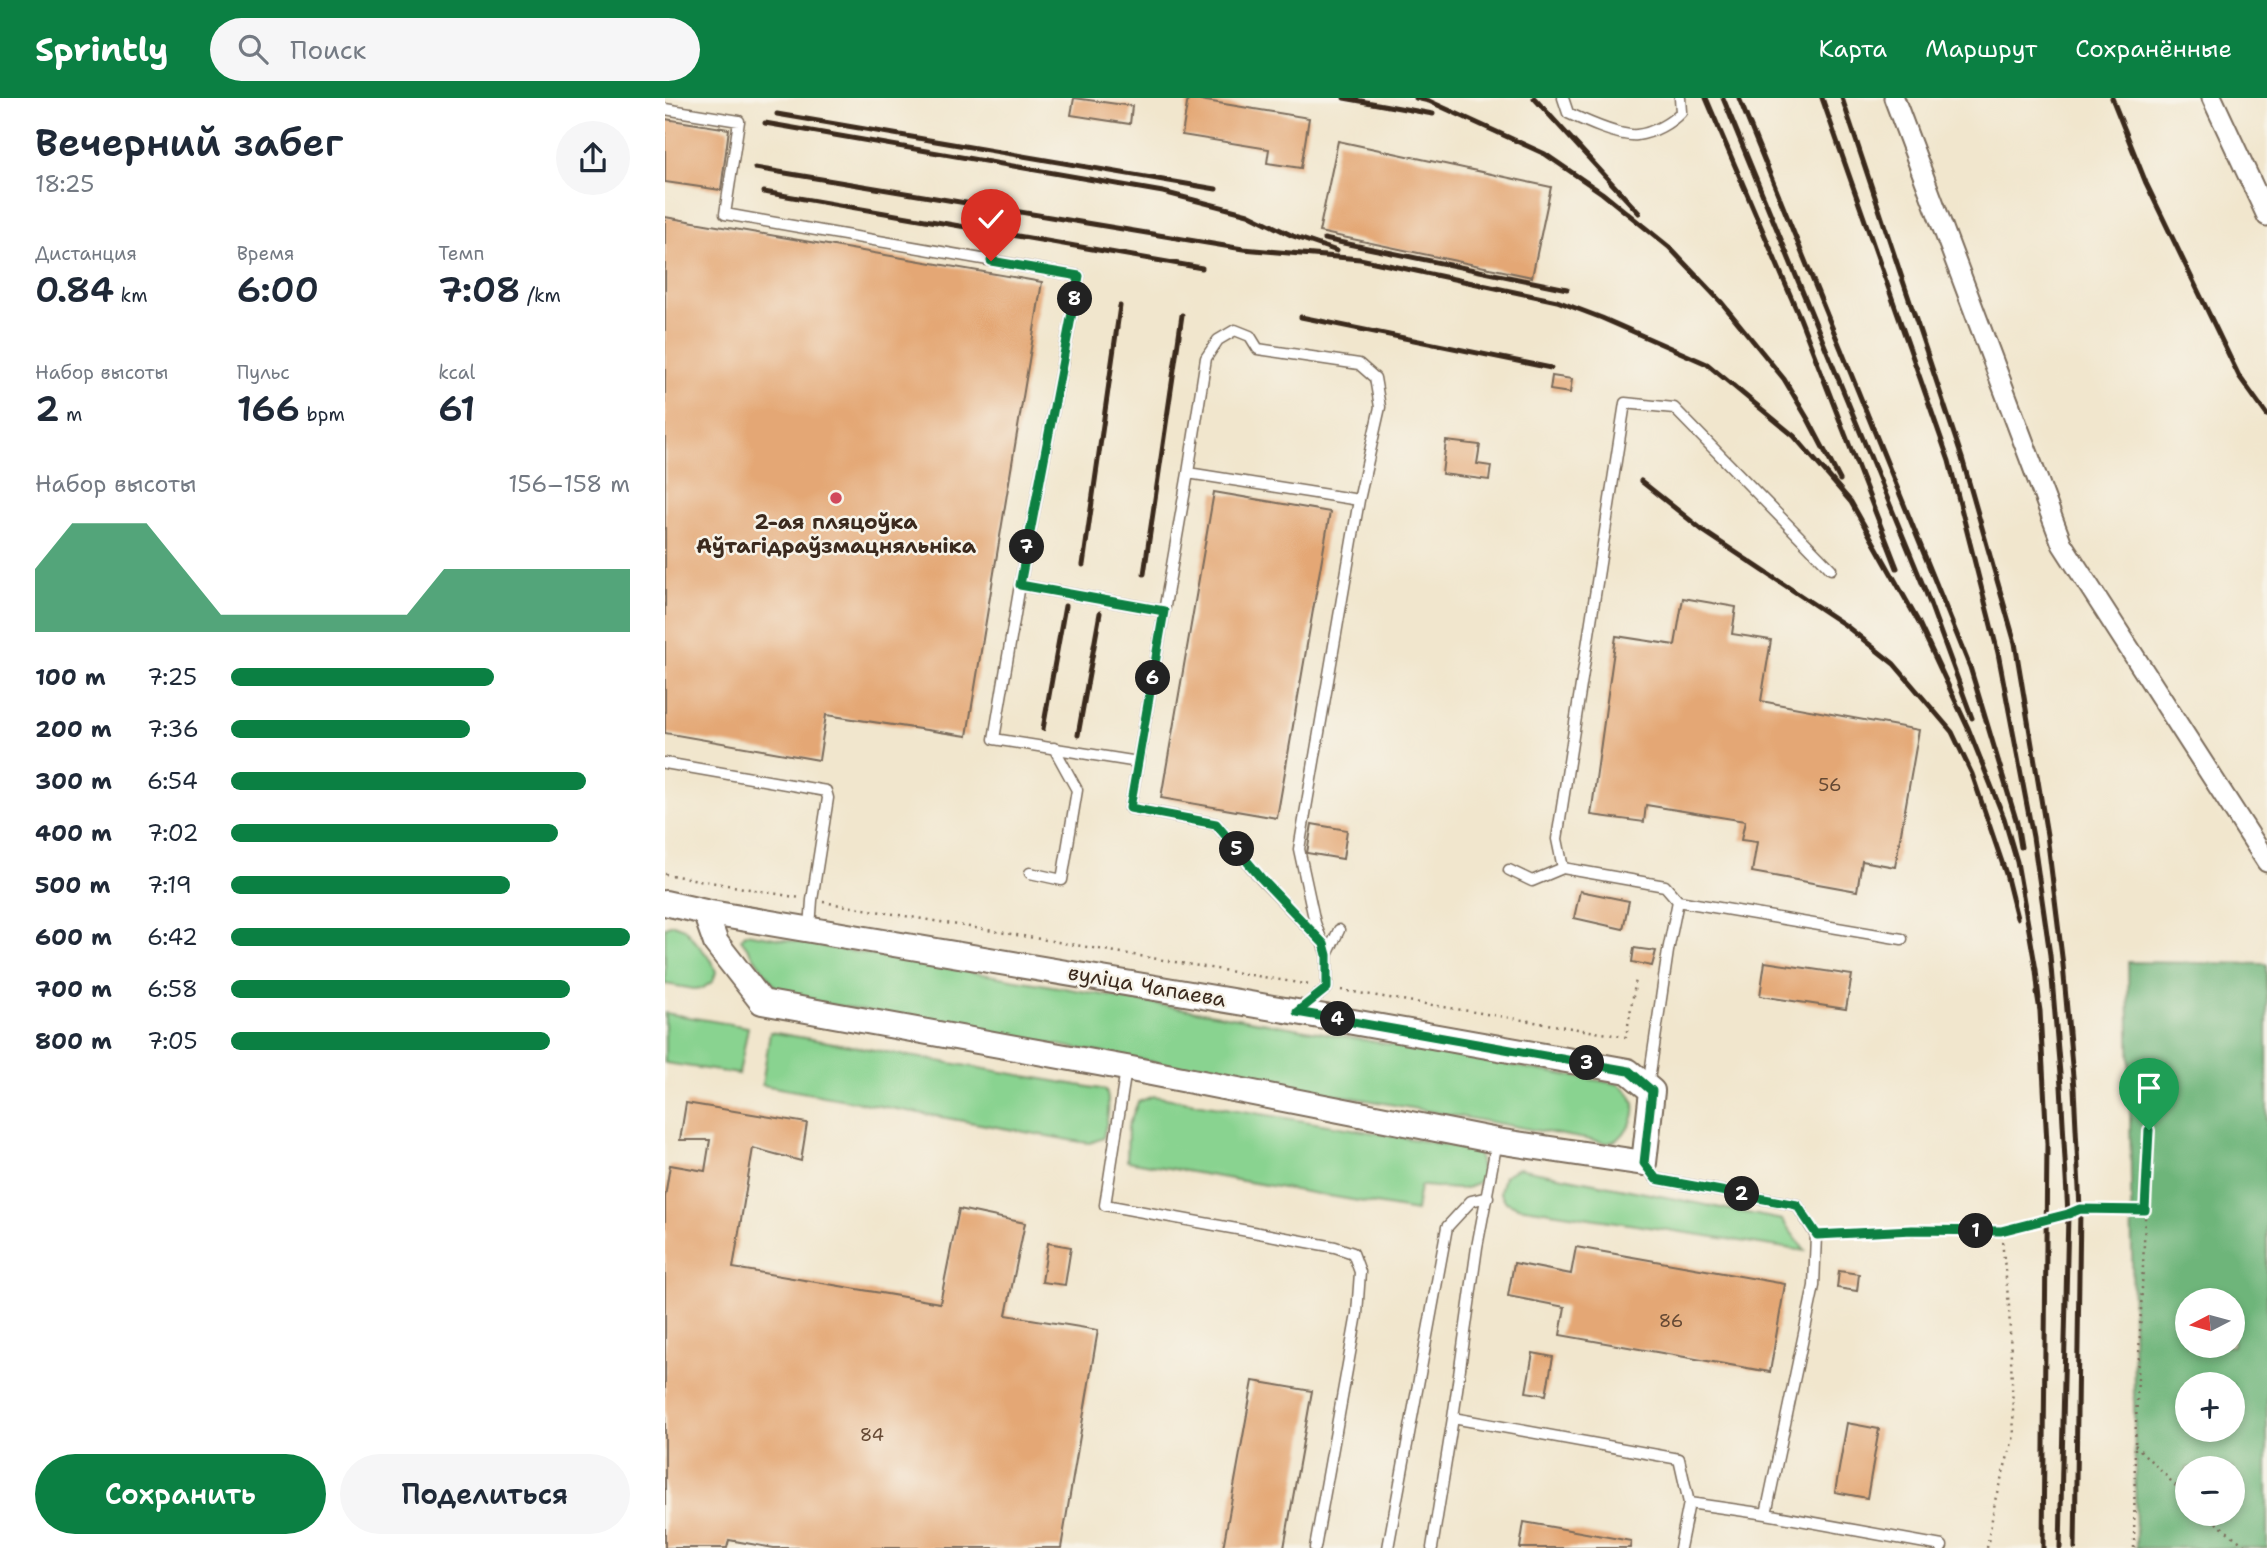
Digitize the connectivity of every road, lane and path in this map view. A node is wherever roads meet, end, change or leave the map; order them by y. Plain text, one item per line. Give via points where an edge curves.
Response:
1 (1563, 98) edge
2 (1680, 98) edge
3 (1894, 98) edge
4 (2211, 98) edge
5 (665, 109) edge
6 (2267, 216) edge
7 (1188, 472) junction
8 (1359, 499) junction
9 (1831, 569) dead end
10 (1020, 585) junction
11 (1164, 611) junction
12 (1053, 748) junction
13 (1138, 762) junction
14 (665, 763) edge
15 (2267, 862) edge
16 (1563, 868) junction
17 (1509, 870) dead end
18 (1030, 873) dead end
19 (665, 874) edge
20 (812, 900) junction
21 (1678, 901) junction
22 (665, 903) edge
23 (705, 912) junction
24 (810, 929) junction
25 (1339, 930) dead end
26 (1902, 939) dead end
27 (1324, 944) junction
28 (1327, 955) junction
29 (1636, 979) dead end
30 (1327, 988) junction
31 (1297, 1012) junction
32 (1126, 1069) junction
33 (1648, 1087) junction
34 (2149, 1130) dead end
35 (1497, 1141) junction
36 (1644, 1163) junction
37 (1488, 1197) junction
38 (2145, 1210) junction
39 (2001, 1231) junction
40 (1817, 1235) junction
41 (1453, 1418) junction
42 (2135, 1445) junction
43 (2175, 1485) edge
44 (1689, 1503) junction
45 (1766, 1514) junction
46 (2220, 1526) edge
47 (1315, 1548) edge
48 (1388, 1548) edge
49 (1432, 1548) edge
50 (1680, 1548) edge
51 (1941, 1548) edge
52 (1987, 1548) edge
53 (2134, 1548) edge
54 (2248, 1548) edge

1 - 2 lane via 1568,113 1600,127 1637,135 1672,122 1681,112
3 - 15 street via 2062,544
4 - 6 street
5 - 10 lane via 739,121 725,214 1079,276
7 - 8 lane
7 - 8 lane via 1206,358 1218,340 1235,330 1251,336 1258,349 1359,364 1375,378 1380,407
7 - 11 lane
8 - 27 lane via 1299,849
9 - 16 lane via 1674,408 1625,403 1557,839
10 - 11 lane
10 - 12 lane via 994,739
11 - 13 lane
12 - 13 lane
12 - 18 lane via 1077,789 1062,880
13 - 27 lane via 1130,808 1216,824
14 - 20 lane via 826,791
16 - 17 lane via 1532,881
16 - 21 lane via 1665,886
19 - 20 path
20 - 24 lane
20 - 30 path
21 - 26 lane
21 - 33 lane
22 - 23 street, вуліца Чапаева
23 - 24 street, вуліца Чапаева
23 - 32 street via 716,943 762,1002
24 - 31 street, вуліца Чапаева
25 - 28 lane
27 - 28 lane
28 - 30 lane
29 - 30 path via 1626,1037
30 - 31 lane
31 - 33 street, вуліца Чапаева via 1629,1071
32 - 35 street
32 - 47 lane via 1105,1205 1353,1253 1360,1272 1357,1314
33 - 36 street via 1652,1091
34 - 38 path
35 - 36 street
35 - 37 lane
36 - 40 lane via 1656,1179 1797,1205
37 - 41 lane
37 - 48 lane via 1471,1201 1447,1227
38 - 39 path via 2080,1209
38 - 42 path
39 - 40 path
39 - 52 path via 2014,1436
40 - 45 lane via 1814,1286
41 - 44 lane via 1679,1458
41 - 49 lane
42 - 43 path
42 - 53 path
44 - 45 lane
44 - 50 lane
45 - 51 lane
46 - 54 path

